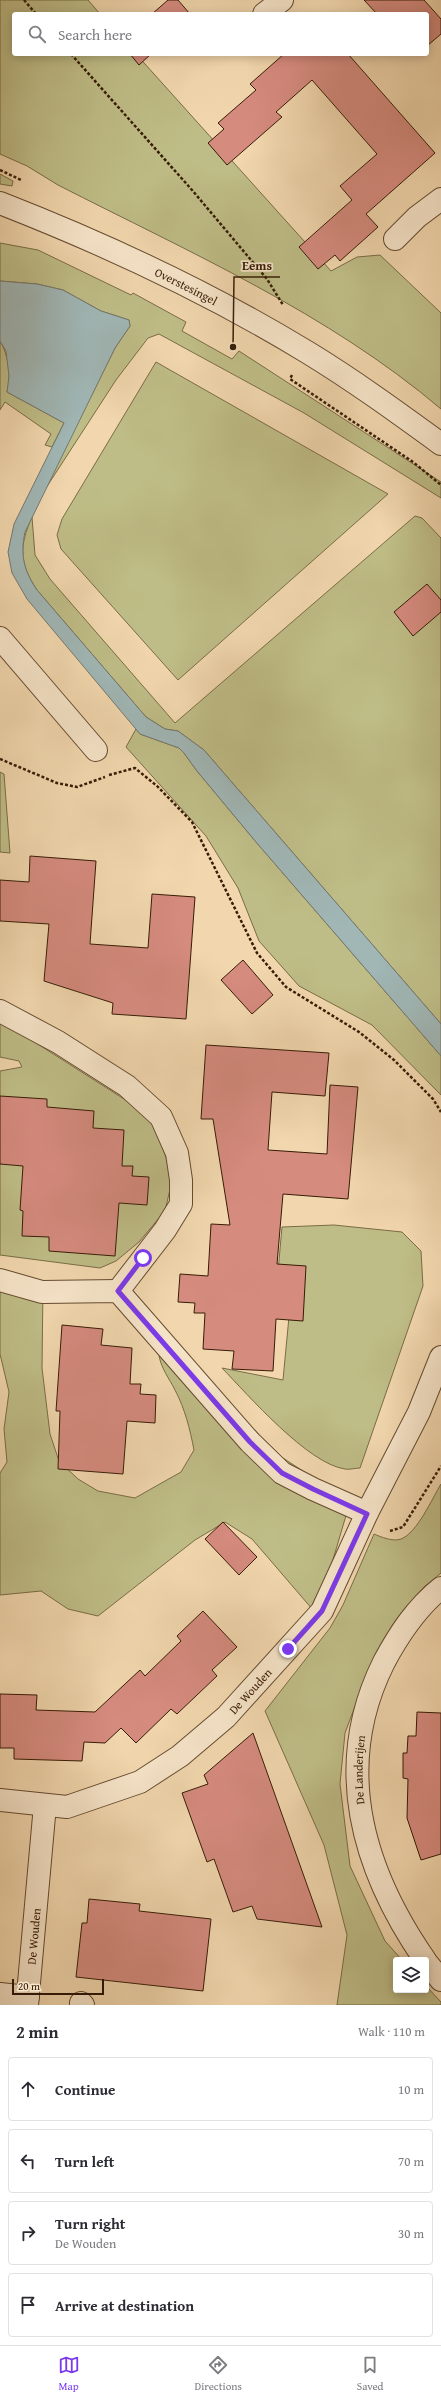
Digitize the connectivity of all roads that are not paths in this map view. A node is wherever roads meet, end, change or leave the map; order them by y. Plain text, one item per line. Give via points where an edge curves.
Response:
1 (282, 0) edge
2 (267, 12) edge
3 (441, 199) edge
4 (0, 203) edge
5 (395, 239) dead end
6 (441, 444) edge
7 (0, 638) edge
8 (96, 750) dead end
9 (0, 1011) edge
10 (0, 1280) edge
11 (118, 1291) junction
12 (441, 1357) edge
13 (367, 1514) junction
14 (441, 1588) edge
15 (0, 1800) edge
16 (44, 1805) junction
17 (422, 1957) edge
18 (429, 1966) edge
19 (441, 1980) edge
20 (0, 1994) edge
21 (28, 2001) edge

1 - 2 street
3 - 5 street via 417,217
4 - 6 street, Overstesingel via 58,226 220,302 308,352
7 - 8 street
9 - 11 street via 58,1042 127,1086 161,1117 178,1153 181,1204 165,1230
10 - 11 street via 42,1292
11 - 13 street via 250,1442 282,1473
12 - 13 street, De Wouden via 419,1412
13 - 16 street, De Wouden via 322,1611 226,1717 180,1756 140,1782 67,1807
14 - 17 street, De Landerijen via 427,1600 396,1638 375,1680 361,1724 357,1769 358,1806 369,1853 404,1930
15 - 16 street, De Wouden
16 - 21 street, De Wouden
18 - 19 street, De Landerijen
20 - 21 street

